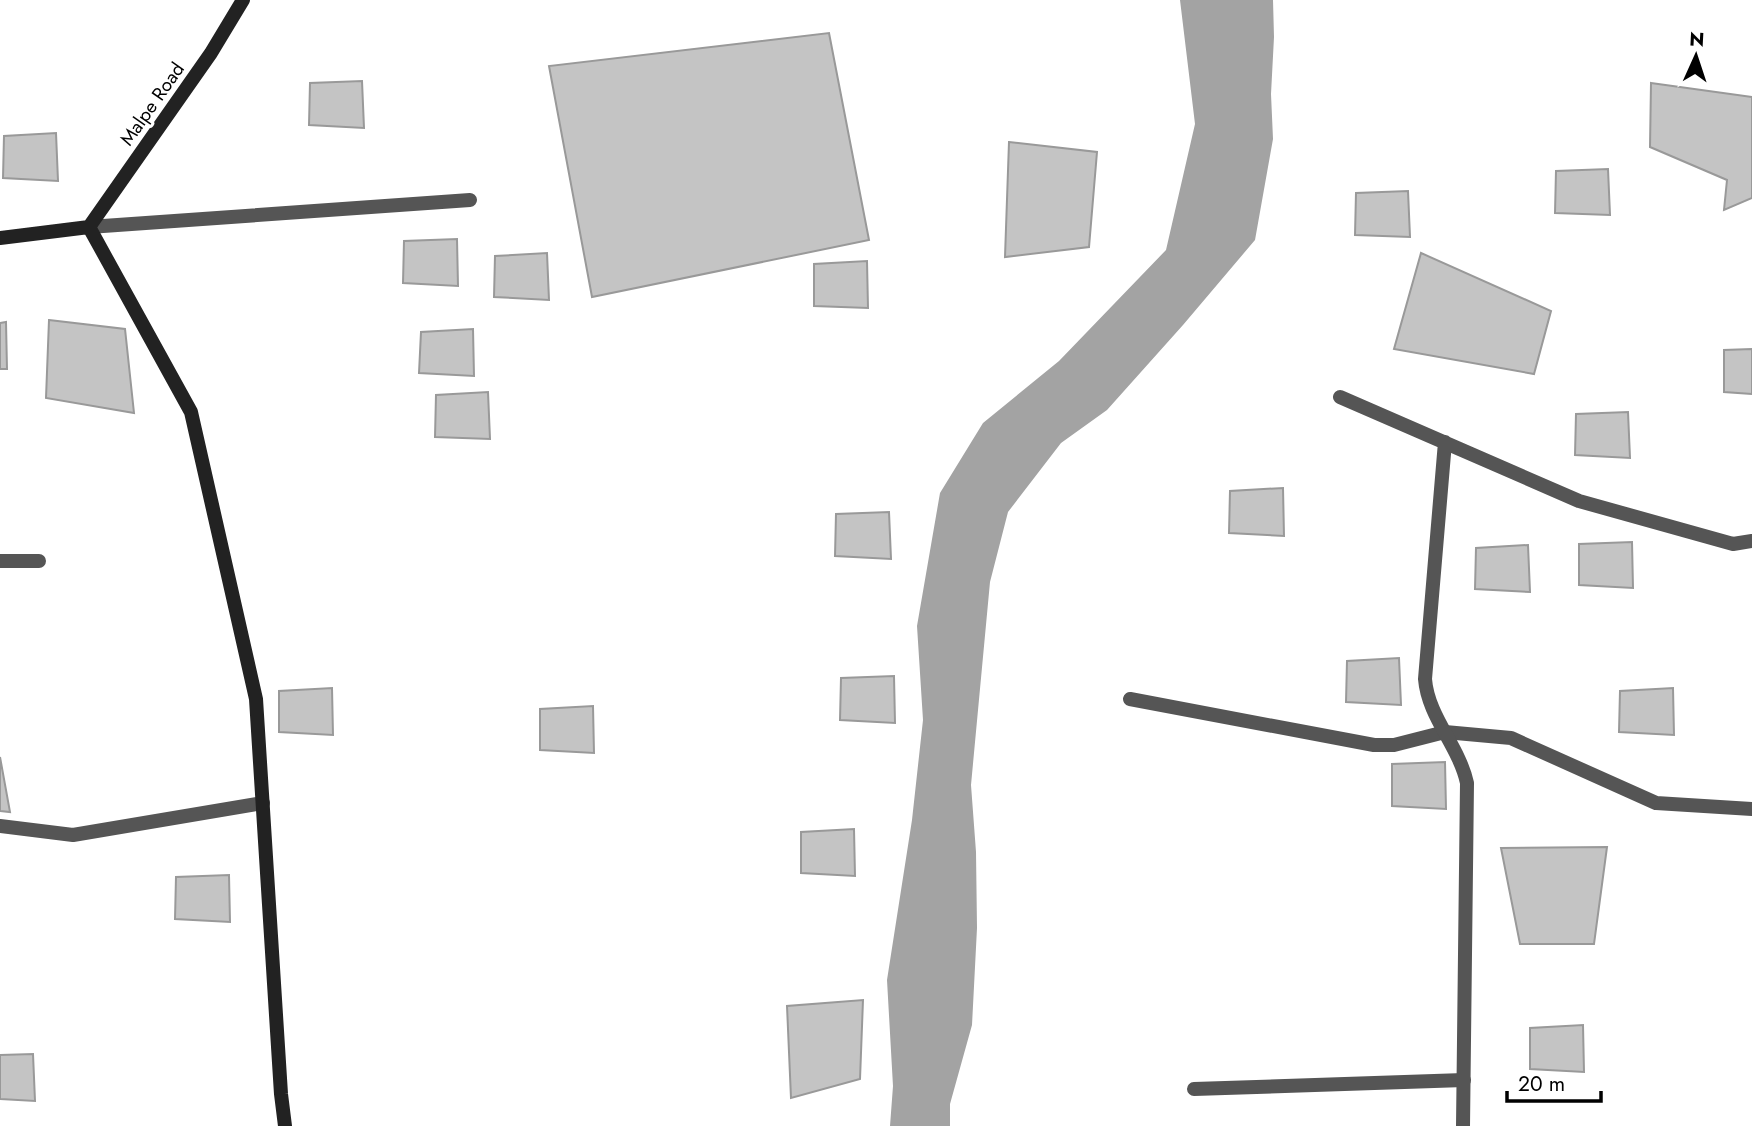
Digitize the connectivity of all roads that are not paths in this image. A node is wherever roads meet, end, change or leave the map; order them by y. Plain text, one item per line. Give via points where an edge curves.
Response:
1 (243, 0) edge
2 (470, 200) dead end
3 (89, 227) junction
4 (0, 238) edge
5 (1340, 397) dead end
6 (1445, 442) junction
7 (1752, 541) edge
8 (0, 561) edge
9 (40, 561) dead end
10 (1130, 699) dead end
11 (1445, 732) junction
12 (262, 803) junction
13 (1752, 809) edge
14 (0, 826) edge
15 (1464, 1080) junction
16 (1194, 1089) dead end
17 (285, 1126) edge
18 (1463, 1126) edge

1 - 3 street, Malpe Road
2 - 3 street
3 - 4 street
3 - 12 street via 191,412 256,699
5 - 6 street
6 - 7 street via 1579,501 1733,544
6 - 11 street via 1425,679 1429,702
8 - 9 street
10 - 11 street via 1374,746 1394,746
11 - 13 street via 1511,738 1656,803
11 - 15 street via 1467,783
12 - 14 street via 73,835
12 - 17 street
15 - 16 street
15 - 18 street

